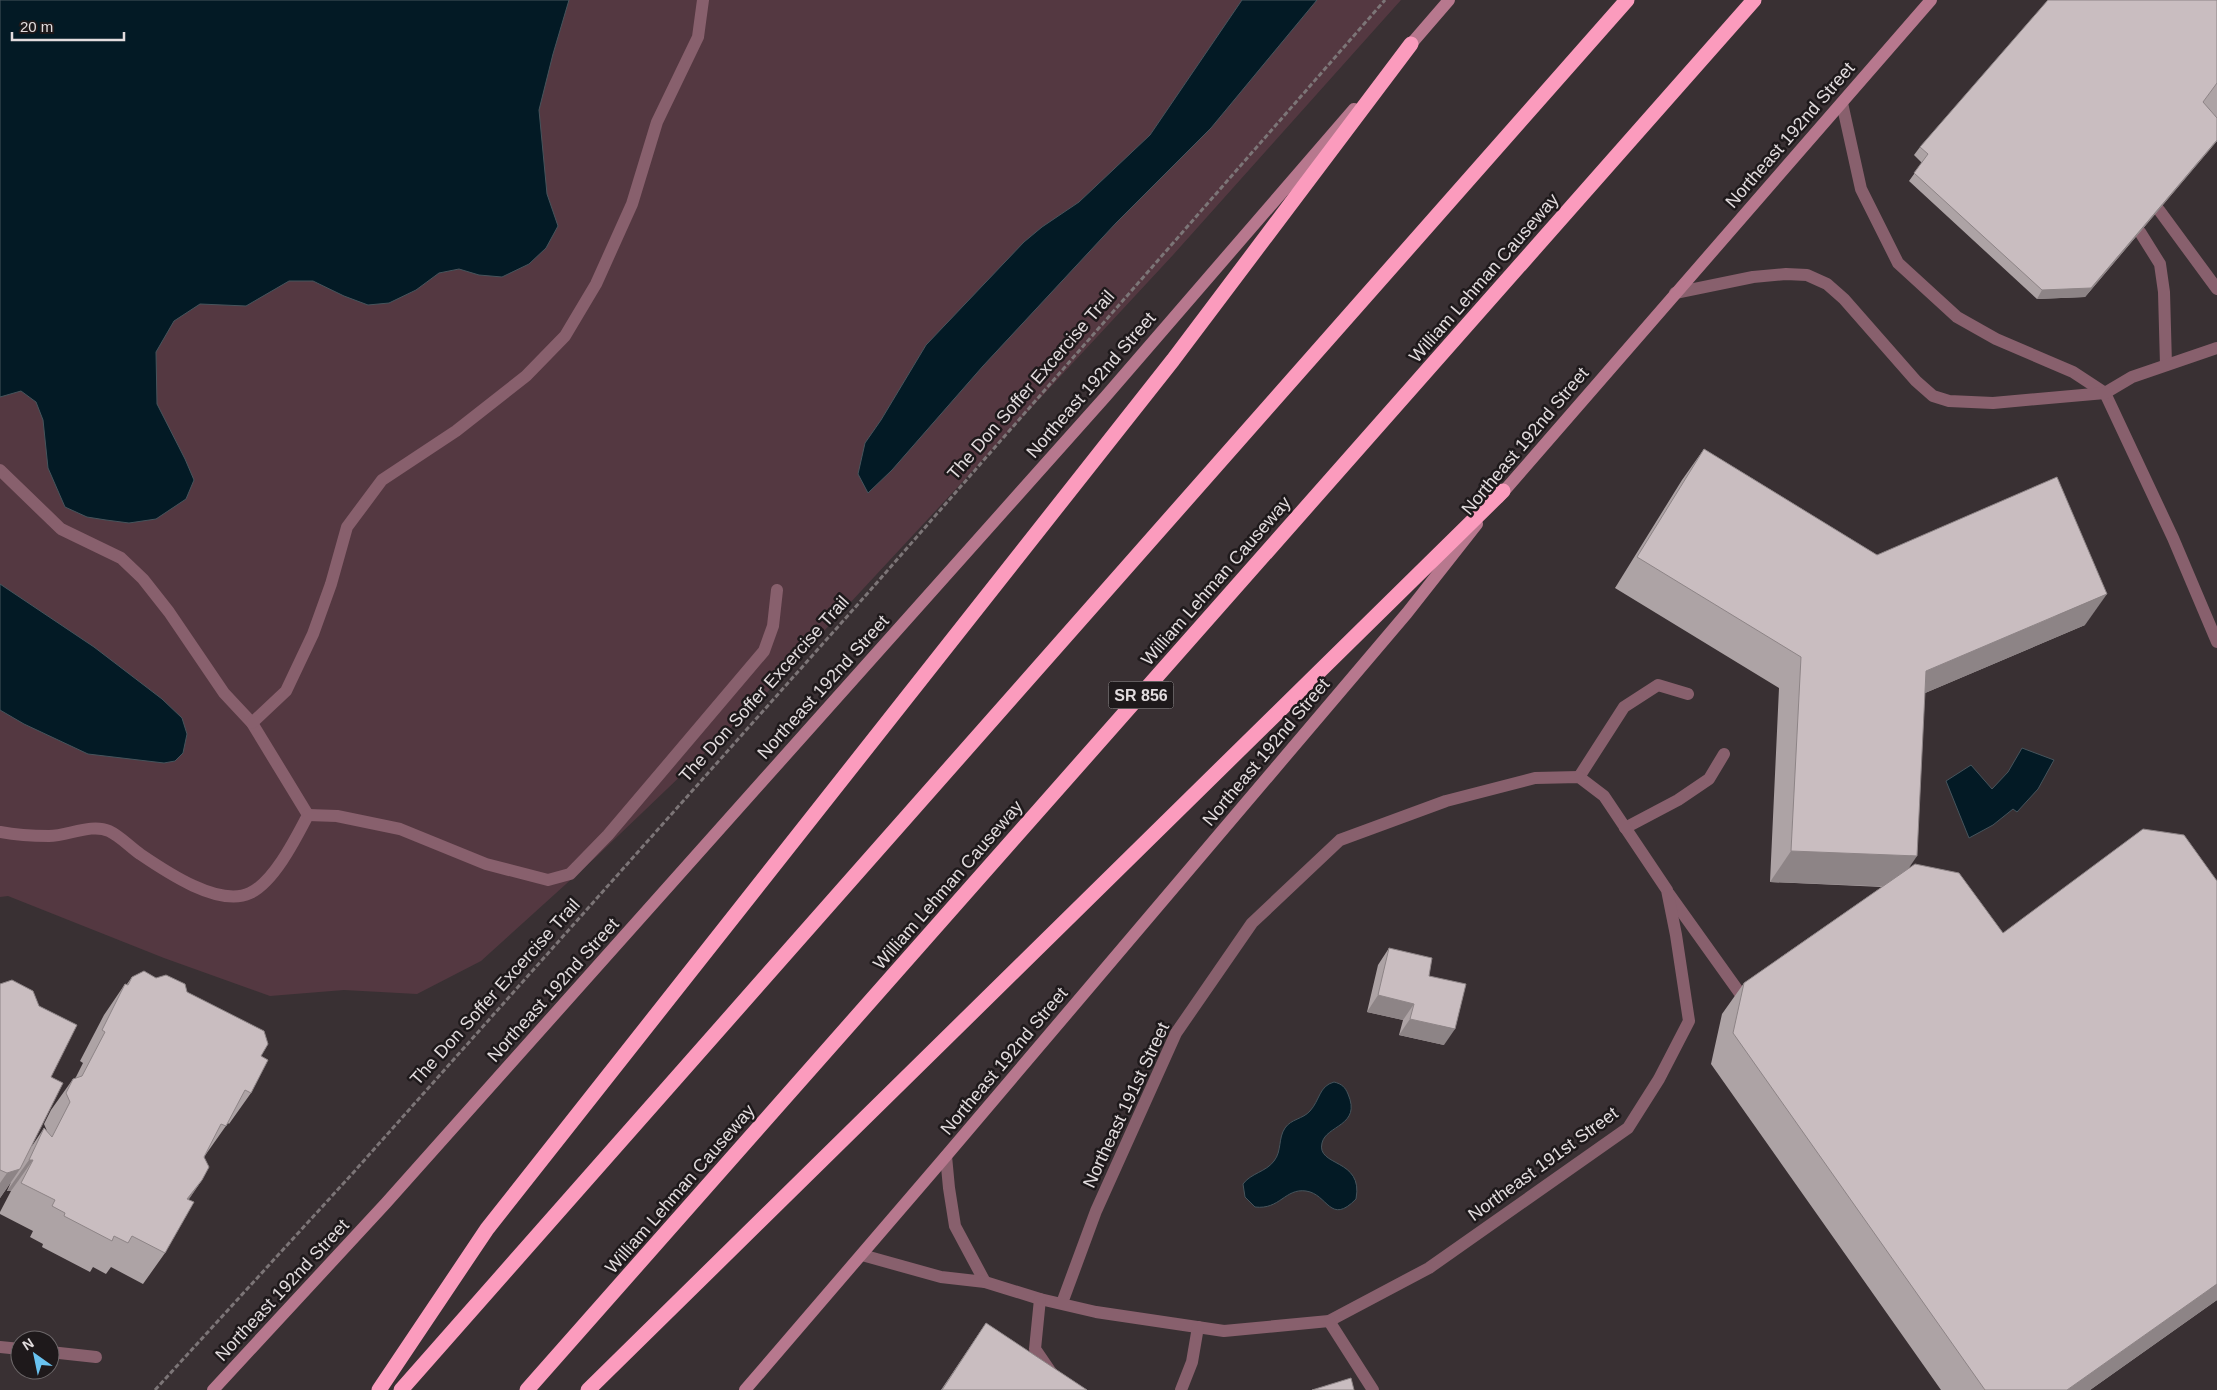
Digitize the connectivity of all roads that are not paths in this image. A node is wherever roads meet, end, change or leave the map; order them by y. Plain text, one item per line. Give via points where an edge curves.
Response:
1 (704, 0) edge
2 (1449, 0) edge
3 (1627, 0) edge
4 (1754, 0) edge
5 (1931, 0) edge
6 (1411, 44) junction
7 (1842, 103) junction
8 (2159, 210) edge
9 (2140, 232) edge
10 (2217, 289) edge
11 (1676, 292) junction
12 (2217, 348) edge
13 (2166, 365) junction
14 (2105, 393) junction
15 (0, 470) edge
16 (1503, 491) junction
17 (776, 590) dead end
18 (2217, 642) edge
19 (1688, 694) dead end
20 (252, 723) junction
21 (1724, 754) dead end
22 (1579, 777) junction
23 (308, 815) junction
24 (1625, 828) junction
25 (0, 832) edge
26 (1666, 890) junction
27 (1744, 999) edge
28 (946, 1156) junction
29 (862, 1255) junction
30 (985, 1282) junction
31 (1040, 1299) junction
32 (1062, 1303) junction
33 (1329, 1321) junction
34 (1198, 1327) junction
35 (60, 1353) edge
36 (96, 1357) dead end
37 (213, 1390) edge
38 (380, 1390) edge
39 (401, 1390) edge
40 (527, 1390) edge
41 (588, 1390) edge
42 (745, 1390) edge
43 (1063, 1390) edge
44 (1182, 1390) edge
45 (1373, 1390) edge

1 - 20 lane via 698,38 657,122 632,204 596,284 565,336 526,376 456,431 382,480 347,527 313,634 286,691
2 - 6 street, Northeast 192nd Street
3 - 39 highway
4 - 40 highway, William Lehman Causeway / SR 856
5 - 7 street, Northeast 192nd Street
6 - 37 street, Northeast 192nd Street via 1100,403 393,1196
6 - 38 highway via 1173,360 488,1228
7 - 11 street, Northeast 192nd Street
7 - 14 lane via 1860,189 1898,263 1957,317 1996,339 2073,372
8 - 10 lane
9 - 13 lane via 2160,264
11 - 14 lane via 1753,277 1807,275 1827,284 1844,299 1902,368 1933,396 1949,401 1993,403
11 - 16 street, Northeast 192nd Street
12 - 13 lane
13 - 14 lane via 2132,377
14 - 18 lane via 2173,538
15 - 20 lane via 61,529 121,558 143,579 224,693
16 - 28 street, Northeast 192nd Street via 1401,620
16 - 41 highway
17 - 23 lane via 773,626 764,652 608,835 570,874 548,880 486,864 400,829 337,816
19 - 22 lane via 1658,685 1624,707
20 - 23 lane
21 - 24 lane via 1709,779 1678,800
22 - 24 lane, Northeast 191st Street via 1604,796
22 - 32 lane, Northeast 191st Street via 1535,778 1446,801 1340,840 1252,923 1176,1033 1096,1211
23 - 25 lane via 278,868 252,892 238,897 217,894 184,881 109,831 88,829 51,836
24 - 26 lane, Northeast 191st Street
26 - 27 lane
26 - 33 lane, Northeast 191st Street via 1690,1021 1628,1128 1429,1268
28 - 29 street, Northeast 192nd Street
28 - 30 lane via 955,1226
29 - 30 lane, Northeast 191st Street via 942,1277
29 - 42 street, Northeast 192nd Street
30 - 31 lane, Northeast 191st Street
31 - 32 lane, Northeast 191st Street
31 - 43 lane via 1035,1349
32 - 34 lane, Northeast 191st Street via 1096,1312
33 - 34 lane, Northeast 191st Street via 1224,1331
33 - 45 lane
34 - 44 lane via 1192,1362
35 - 36 lane

